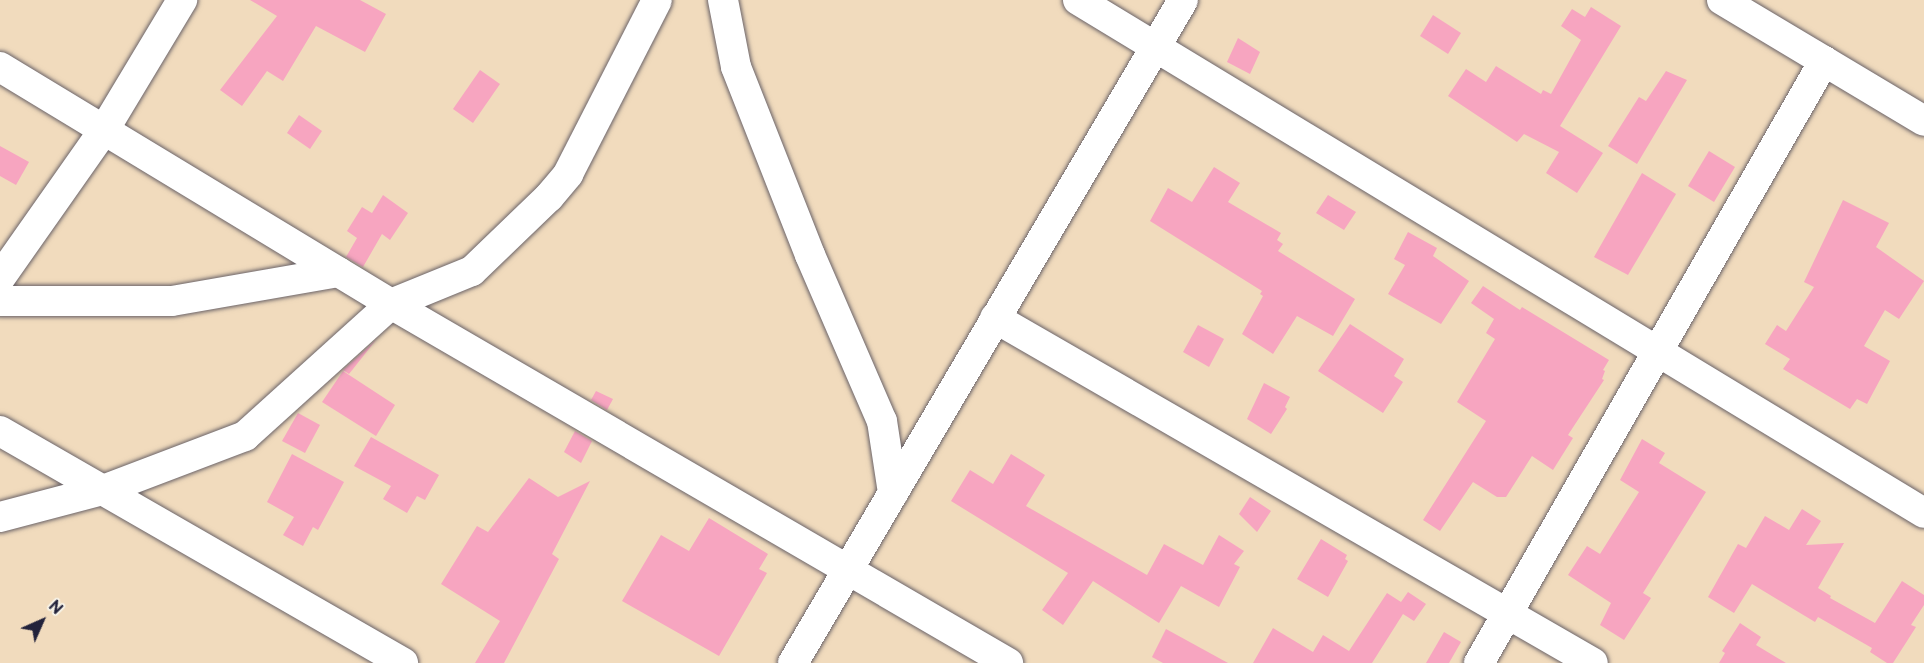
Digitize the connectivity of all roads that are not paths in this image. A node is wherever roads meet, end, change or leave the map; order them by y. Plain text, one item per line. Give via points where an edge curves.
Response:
1 (182, 0) edge
2 (657, 0) edge
3 (723, 0) edge
4 (1078, 0) edge
5 (1183, 0) edge
6 (1725, 1) edge
7 (1157, 46) junction
8 (1824, 61) junction
9 (0, 67) edge
10 (1924, 121) edge
11 (104, 130) junction
12 (338, 272) junction
13 (0, 278) edge
14 (0, 301) edge
15 (391, 304) junction
16 (995, 318) junction
17 (1658, 351) junction
18 (0, 430) edge
19 (103, 490) junction
20 (893, 493) junction
21 (1924, 513) edge
22 (0, 517) edge
23 (848, 570) junction
24 (1507, 614) junction
25 (403, 663) edge
26 (794, 663) edge
27 (1008, 663) edge
28 (1479, 663) edge
29 (1593, 663) edge

1 - 11 street
2 - 15 street via 568,174 549,196 472,271
3 - 20 street via 736,67 810,255 882,421
4 - 7 street
5 - 7 street
6 - 8 street
7 - 16 street
7 - 17 street
8 - 10 street
8 - 17 street
9 - 11 street
11 - 12 street
11 - 13 street
12 - 14 street via 172,301
12 - 15 street
15 - 19 street via 245,436
15 - 23 street
16 - 20 street
16 - 24 street
17 - 21 street
17 - 24 street
18 - 19 street
19 - 22 street
19 - 25 street
20 - 23 street
23 - 26 street
23 - 27 street
24 - 28 street
24 - 29 street

